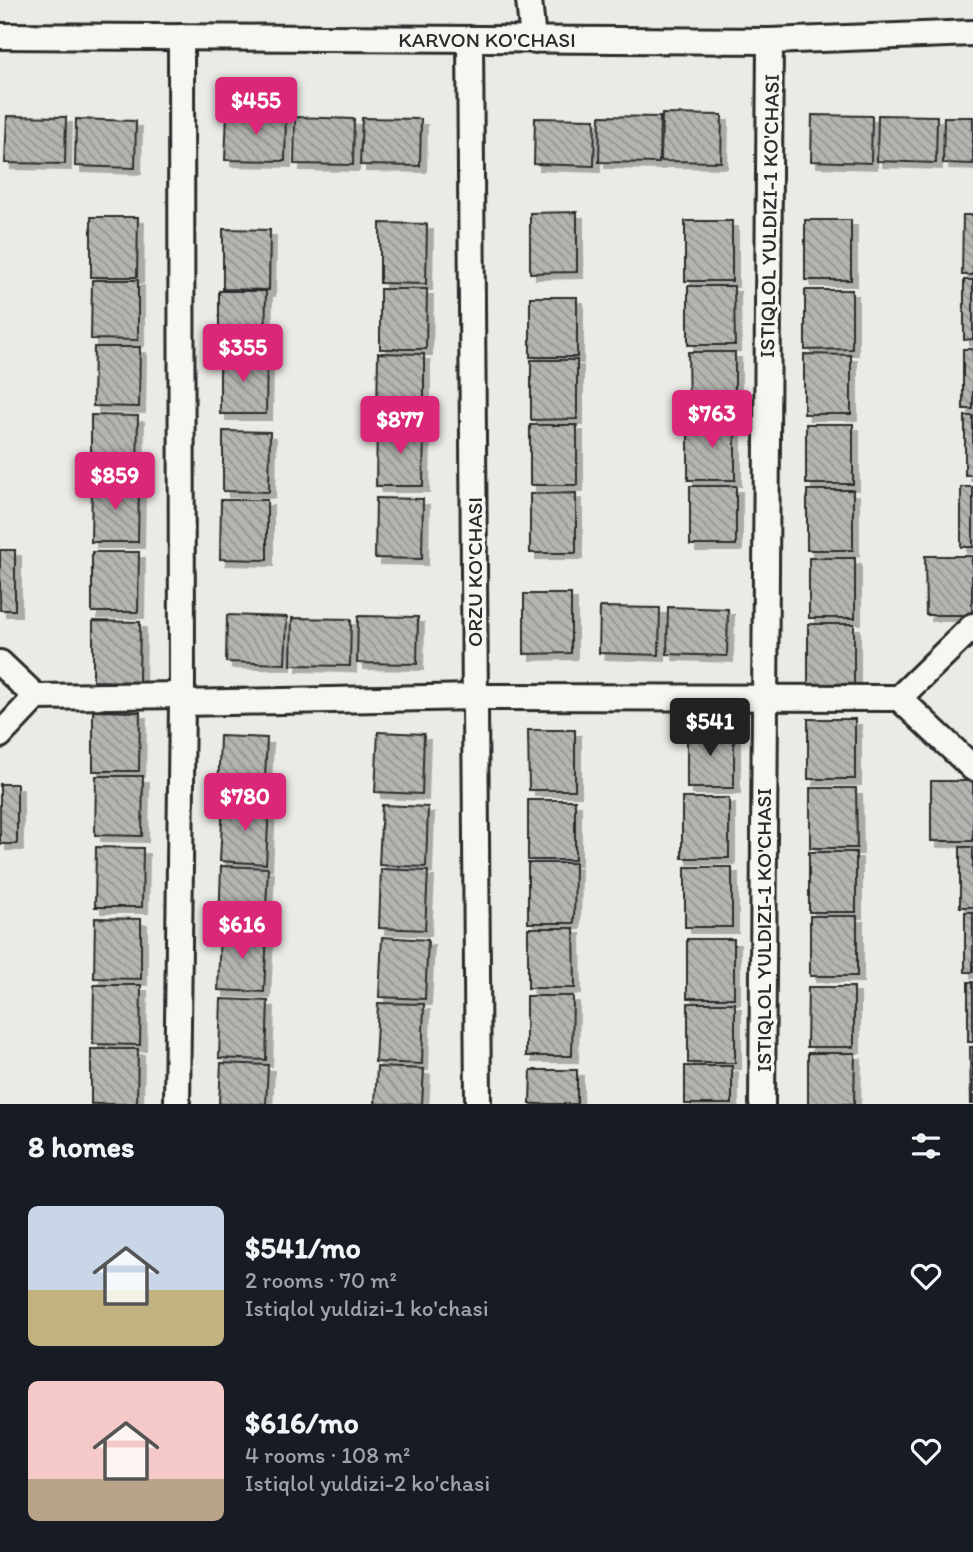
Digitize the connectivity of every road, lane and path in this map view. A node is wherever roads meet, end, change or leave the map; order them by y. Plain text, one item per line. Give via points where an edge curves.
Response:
1 (529, 0) edge
2 (973, 33) edge
3 (0, 36) edge
4 (181, 37) junction
5 (470, 39) junction
6 (533, 40) junction
7 (770, 41) junction
8 (973, 626) edge
9 (0, 663) edge
10 (36, 697) junction
11 (475, 697) junction
12 (899, 698) junction
13 (182, 699) junction
14 (764, 699) junction
15 (0, 735) edge
16 (973, 768) edge
17 (177, 1104) edge
18 (478, 1104) edge
19 (762, 1104) edge

1 - 6 street
2 - 7 street, KARVON KO'CHASI
3 - 4 street, KARVON KO'CHASI
4 - 5 street, KARVON KO'CHASI
4 - 13 street
5 - 6 street, KARVON KO'CHASI
5 - 11 street, ORZU KO'CHASI
6 - 7 street, KARVON KO'CHASI
7 - 14 street, ISTIQLOL YULDIZI-1 KO'CHASI
8 - 12 street
9 - 10 street
10 - 13 street
10 - 15 street
11 - 13 street
11 - 14 street
11 - 18 street, ORZU KO'CHASI
12 - 14 street
12 - 16 street
13 - 17 street
14 - 19 street, ISTIQLOL YULDIZI-1 KO'CHASI

